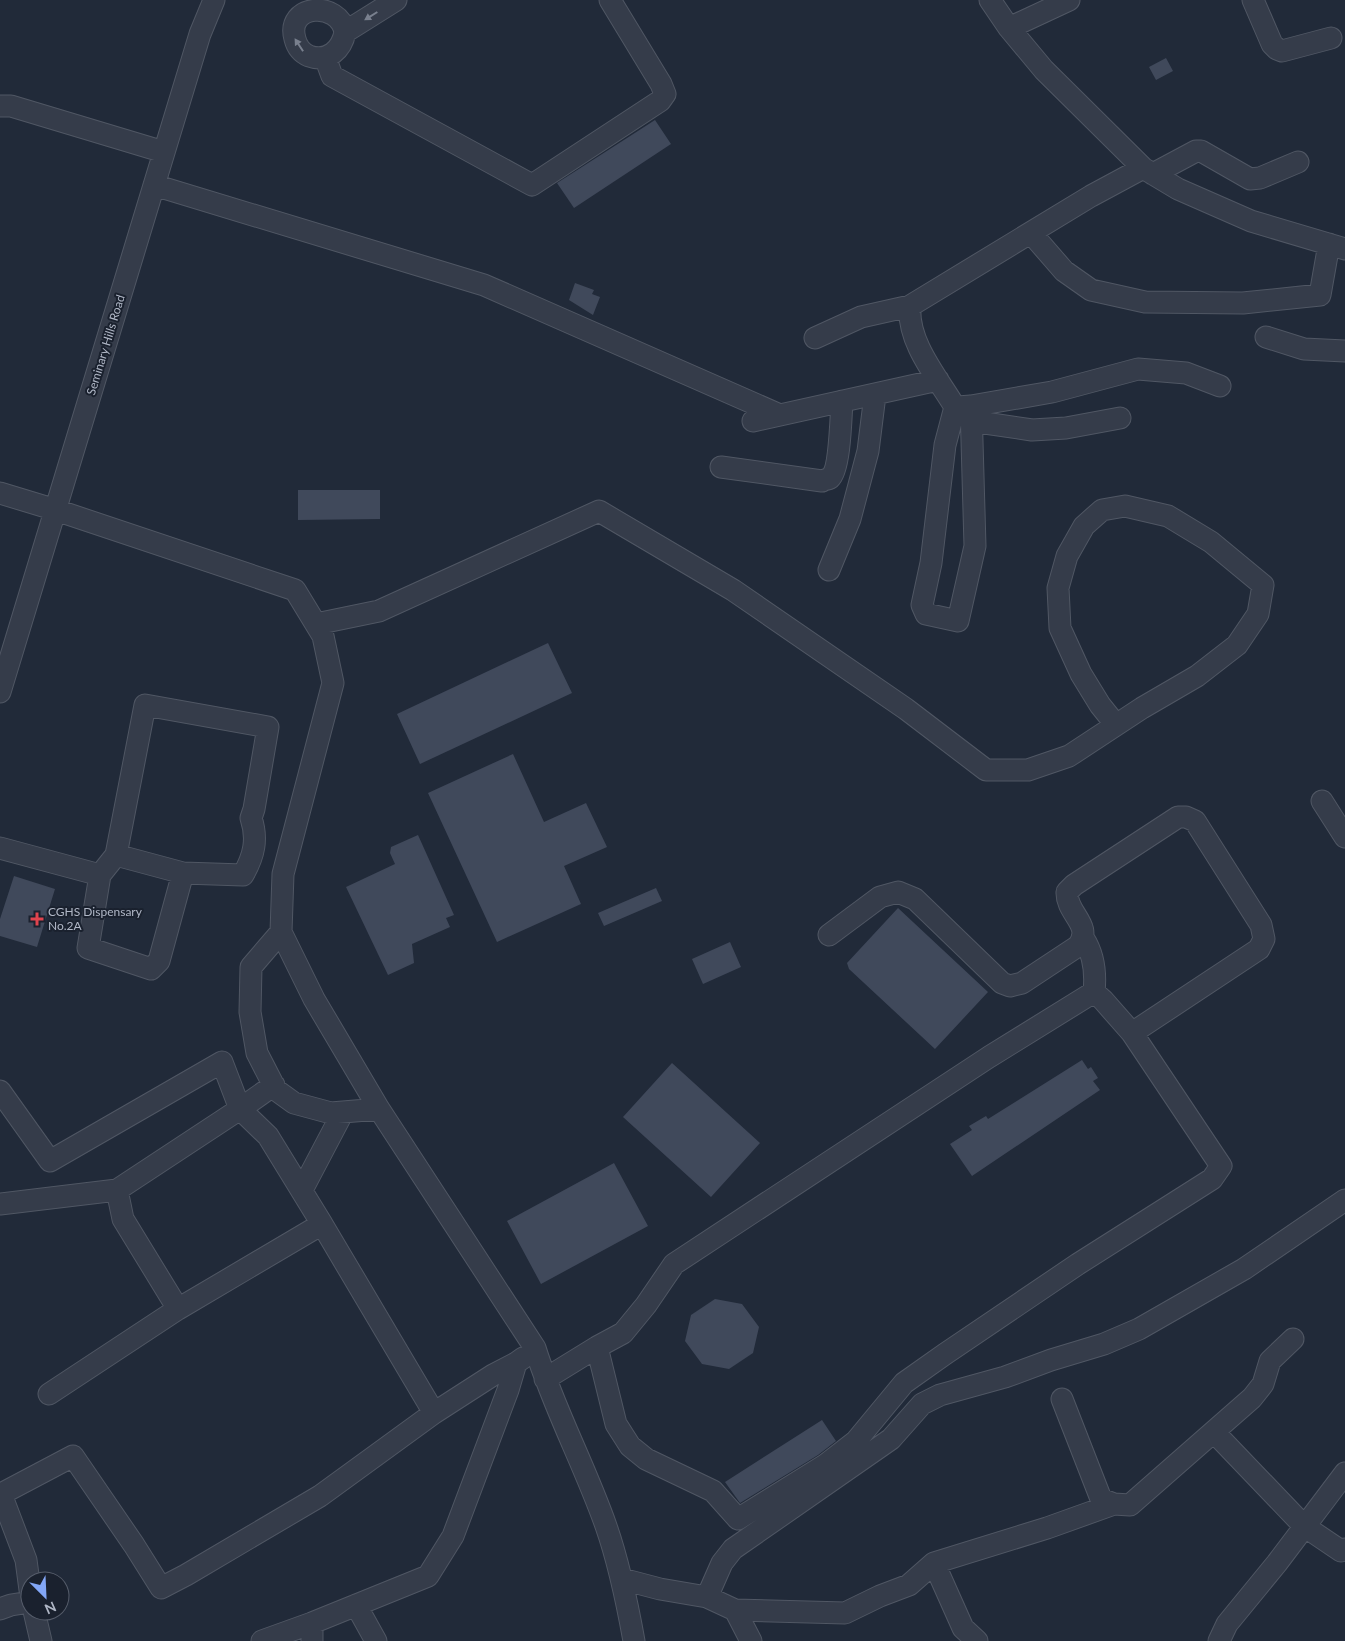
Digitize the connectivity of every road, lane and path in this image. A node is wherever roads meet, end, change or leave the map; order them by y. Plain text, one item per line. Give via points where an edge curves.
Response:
1 (214, 0) edge
2 (396, 0) edge
3 (610, 0) edge
4 (990, 0) edge
5 (1069, 0) edge
6 (1253, 0) edge
7 (1009, 28) junction
8 (345, 32) junction
9 (1330, 38) dead end
10 (325, 57) junction
11 (0, 106) edge
12 (164, 152) junction
13 (1298, 162) dead end
14 (1148, 171) junction
15 (154, 185) junction
16 (1031, 232) junction
17 (1337, 247) edge
18 (910, 306) junction
19 (1266, 337) dead end
20 (815, 338) dead end
21 (1345, 351) edge
22 (938, 380) junction
23 (1220, 386) dead end
24 (875, 395) junction
25 (842, 401) junction
26 (966, 412) junction
27 (780, 415) junction
28 (1120, 418) dead end
29 (753, 421) dead end
30 (721, 467) dead end
31 (0, 493) edge
32 (56, 510) junction
33 (829, 570) dead end
34 (316, 624) junction
35 (0, 692) edge
36 (1116, 725) junction
37 (1322, 801) dead end
38 (1345, 837) edge
39 (0, 848) edge
40 (116, 855) junction
41 (183, 873) junction
42 (100, 875) junction
43 (281, 932) junction
44 (829, 935) dead end
45 (1084, 939) junction
46 (1094, 992) junction
47 (1132, 1033) junction
48 (274, 1085) junction
49 (0, 1092) edge
50 (240, 1109) junction
51 (379, 1109) junction
52 (343, 1112) junction
53 (117, 1190) junction
54 (302, 1190) junction
55 (1345, 1200) edge
56 (0, 1204) edge
57 (322, 1224) junction
58 (178, 1309) junction
59 (1293, 1339) dead end
60 (597, 1347) junction
61 (535, 1348) junction
62 (516, 1363) junction
63 (545, 1379) junction
64 (49, 1394) dead end
65 (1062, 1399) dead end
66 (434, 1413) junction
67 (1214, 1432) junction
68 (1345, 1473) edge
69 (1, 1495) edge
70 (1114, 1504) junction
71 (1304, 1526) junction
72 (1345, 1549) edge
73 (934, 1563) junction
74 (27, 1571) edge
75 (622, 1579) junction
76 (707, 1597) junction
77 (20, 1603) edge
78 (356, 1605) junction
79 (0, 1610) edge
80 (735, 1610) junction
81 (36, 1621) edge
82 (312, 1632) edge
83 (41, 1641) edge
84 (262, 1641) edge
85 (376, 1641) edge
86 (634, 1641) edge
87 (750, 1641) edge
88 (977, 1641) edge
89 (1219, 1641) edge

1 - 12 street, Seminary Hills Road via 200,34
2 -> 8 street
3 - 10 street via 665,94 660,101 532,185 332,76
4 - 7 street
5 - 7 street
6 - 9 street via 1277,49
7 - 14 street via 1044,70
8 - 10 street via 340,48
10 -> 8 street via 308,56 301,51 296,44 296,19 309,8 340,7
11 - 12 street via 11,106
12 - 15 street, Seminary Hills Road
13 - 14 street via 1250,179 1196,151
14 - 16 street via 1091,196
14 - 17 street via 1178,189 1251,220
15 - 27 street via 484,285
15 - 32 street, Seminary Hills Road
16 - 17 street via 1064,271 1091,290 1145,302 1243,304 1320,296
16 - 18 street
18 - 20 street via 861,317
18 - 22 street via 915,341
19 - 21 street via 1304,349
22 - 24 street
22 - 26 street
23 - 26 street via 1186,373 1138,369
24 - 25 street
24 - 33 street via 865,461 850,519
25 - 27 street
25 - 30 street via 841,433 834,473 829,478 822,481
26 - 26 street via 946,445 931,563 922,605 926,614 958,621 975,546
26 - 28 street via 1032,430 1066,428
27 - 29 street
31 - 32 street
32 - 34 street via 295,590
32 - 35 street, Seminary Hills Road
34 - 36 street via 379,611 600,511 733,590 906,709 986,770 1028,770 1069,756
34 - 43 street via 323,636 333,684 284,874
36 - 36 street via 1081,674 1060,628 1058,588 1067,556 1084,526 1102,510 1125,506 1168,516 1211,542 1263,585 1258,614 1237,644 1196,676
37 - 38 street
39 - 42 street
40 - 41 street
40 - 41 street via 146,705 268,727 251,818 255,837 249,864 243,874
40 - 42 street
41 - 42 street via 159,961 151,968 88,948
43 - 48 street via 250,968 250,1012 257,1053
43 - 51 street via 314,998
44 - 45 street via 880,897 898,892 915,899 994,977 1010,986 1022,983
45 - 46 street via 1092,958
45 - 47 street via 1084,931 1067,900 1067,892 1178,817 1195,821 1261,925 1264,939 1259,949
46 - 47 street
46 - 60 street via 989,1057 674,1264 623,1333
47 - 60 street via 1221,1166 1212,1179 938,1358 904,1383 856,1441 825,1465 738,1519 713,1491 646,1459 630,1446 616,1424
48 - 50 street
48 - 52 street via 294,1103 331,1113
49 - 50 street via 50,1161 222,1062
50 - 53 street
50 - 54 street via 268,1136
51 - 52 street
51 - 61 street
52 - 54 street
53 - 56 street
53 - 58 street via 123,1219
54 - 57 street
55 - 76 street via 1244,1269 1139,1329 1104,1344 940,1395 922,1404 891,1439 733,1549 722,1564
57 - 58 street
57 - 66 street
58 - 64 street
59 - 67 street via 1270,1361 1257,1393
60 - 63 street
61 - 62 street
61 - 63 street
62 - 66 street
62 - 78 street via 454,1536 428,1576
63 - 75 street via 606,1526
65 - 70 street via 1102,1498
66 - 69 street via 320,1496 161,1588 73,1456
67 - 70 street via 1130,1505
67 - 71 street
68 - 71 street
69 - 74 street
70 - 73 street
71 - 72 street via 1341,1551
71 - 89 street via 1227,1624
73 - 80 street via 909,1585 845,1613
73 - 88 street via 963,1628
75 - 76 street
75 - 86 street
76 - 80 street
77 - 79 street
78 - 82 street
78 - 85 street
80 - 87 street
81 - 83 street
82 - 84 street

